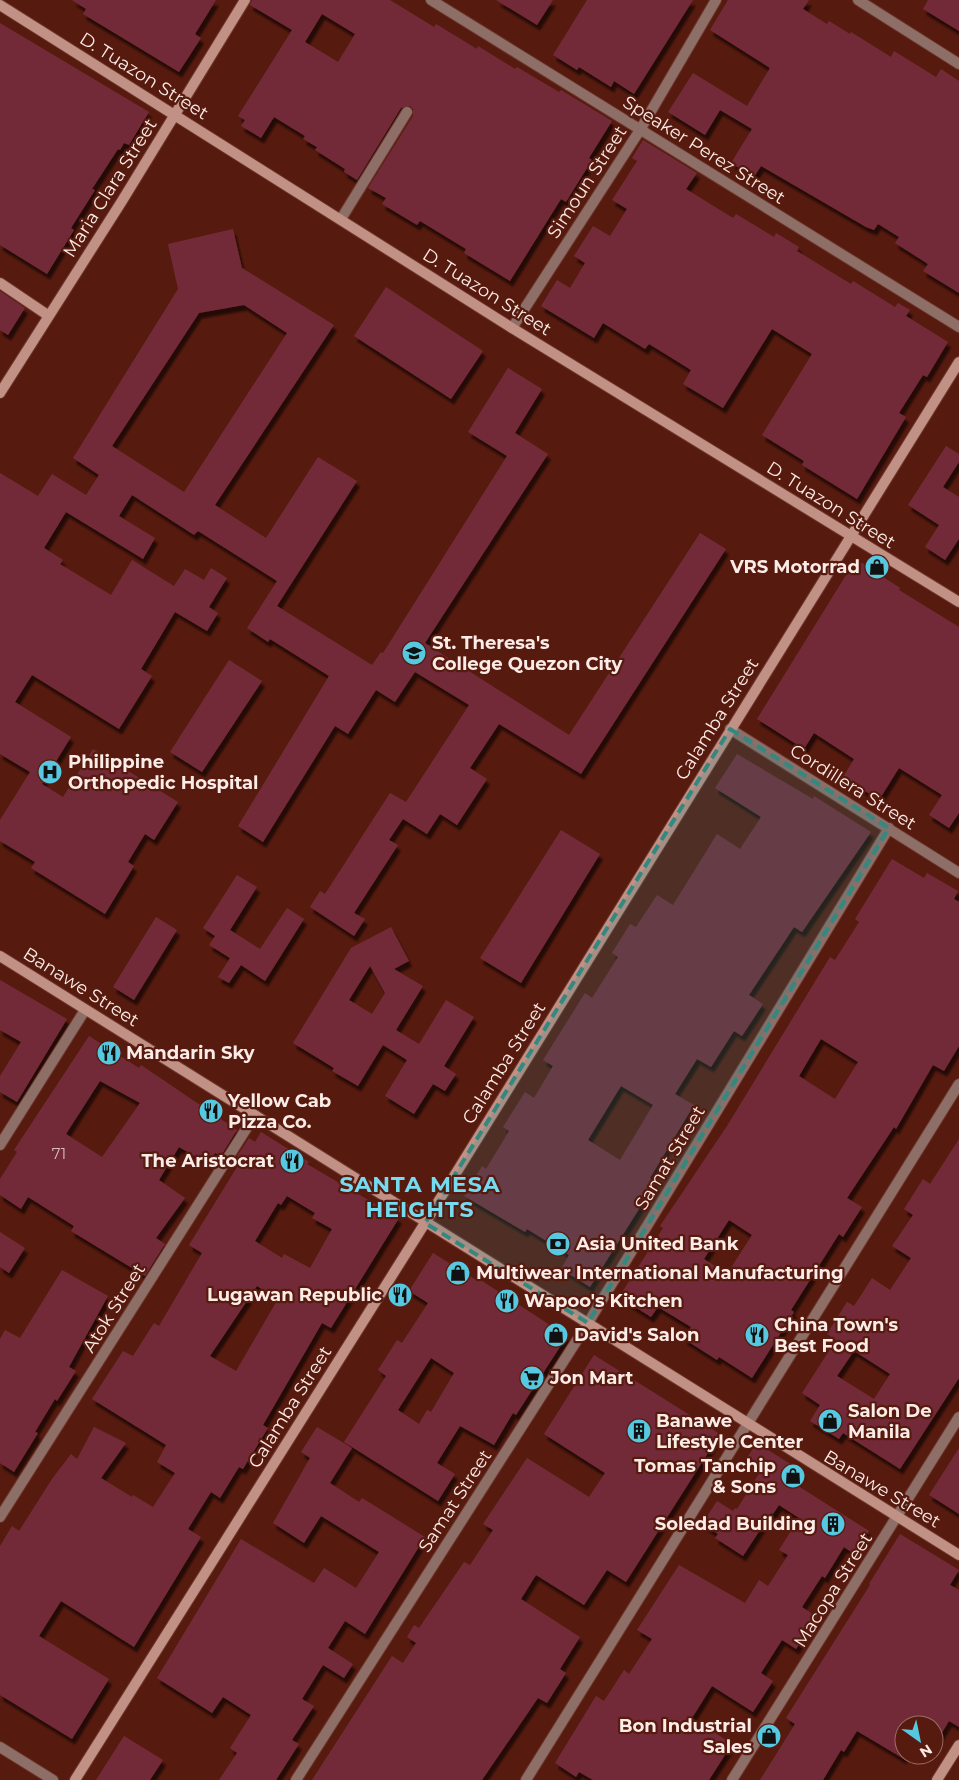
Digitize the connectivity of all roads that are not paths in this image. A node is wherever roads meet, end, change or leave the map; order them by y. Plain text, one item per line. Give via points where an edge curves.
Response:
1 (245, 0) edge
2 (431, 0) edge
3 (716, 0) edge
4 (858, 0) edge
5 (0, 5) edge
6 (959, 64) edge
7 (407, 112) dead end
8 (174, 115) junction
9 (640, 130) junction
10 (341, 219) junction
11 (0, 283) edge
12 (49, 316) junction
13 (959, 327) edge
14 (512, 328) junction
15 (959, 362) edge
16 (0, 393) edge
17 (851, 535) junction
18 (959, 602) edge
19 (730, 729) junction
20 (889, 828) junction
21 (959, 873) edge
22 (0, 956) edge
23 (85, 1010) junction
24 (959, 1084) edge
25 (255, 1115) junction
26 (0, 1145) edge
27 (425, 1223) junction
28 (588, 1323) junction
29 (959, 1417) edge
30 (746, 1425) junction
31 (0, 1517) edge
32 (898, 1517) junction
33 (959, 1555) edge
34 (0, 1748) edge
35 (958, 1751) edge
36 (53, 1780) edge
37 (75, 1780) edge
38 (296, 1780) edge
39 (526, 1780) edge
40 (732, 1780) edge
41 (937, 1780) edge

1 - 8 street, Maria Clara Street
2 - 9 street, Speaker Perez Street
3 - 9 street, Simoun Street
4 - 6 street
5 - 8 street, D. Tuazon Street
7 - 10 street
8 - 10 street, D. Tuazon Street
8 - 12 street, Maria Clara Street
9 - 13 street, Speaker Perez Street
9 - 14 street, Simoun Street
10 - 14 street, D. Tuazon Street
11 - 12 street
12 - 16 street, Maria Clara Street
14 - 17 street, D. Tuazon Street
15 - 17 street, Calamba Street
17 - 18 street, D. Tuazon Street
17 - 19 street, Calamba Street
19 - 20 street, Cordillera Street
19 - 27 street, Calamba Street
20 - 21 street, Cordillera Street
20 - 28 street, Samat Street
22 - 23 street, Banawe Street
23 - 25 street, Banawe Street
23 - 26 street
24 - 30 street
25 - 27 street, Banawe Street
25 - 31 street, Atok Street
27 - 28 street, Banawe Street
27 - 37 street, Calamba Street
28 - 30 street, Banawe Street
28 - 38 street, Samat Street
29 - 32 street, Macopa Street
30 - 32 street, Banawe Street
30 - 39 street
32 - 33 street, Banawe Street
32 - 40 street, Macopa Street
34 - 36 street
35 - 41 street

